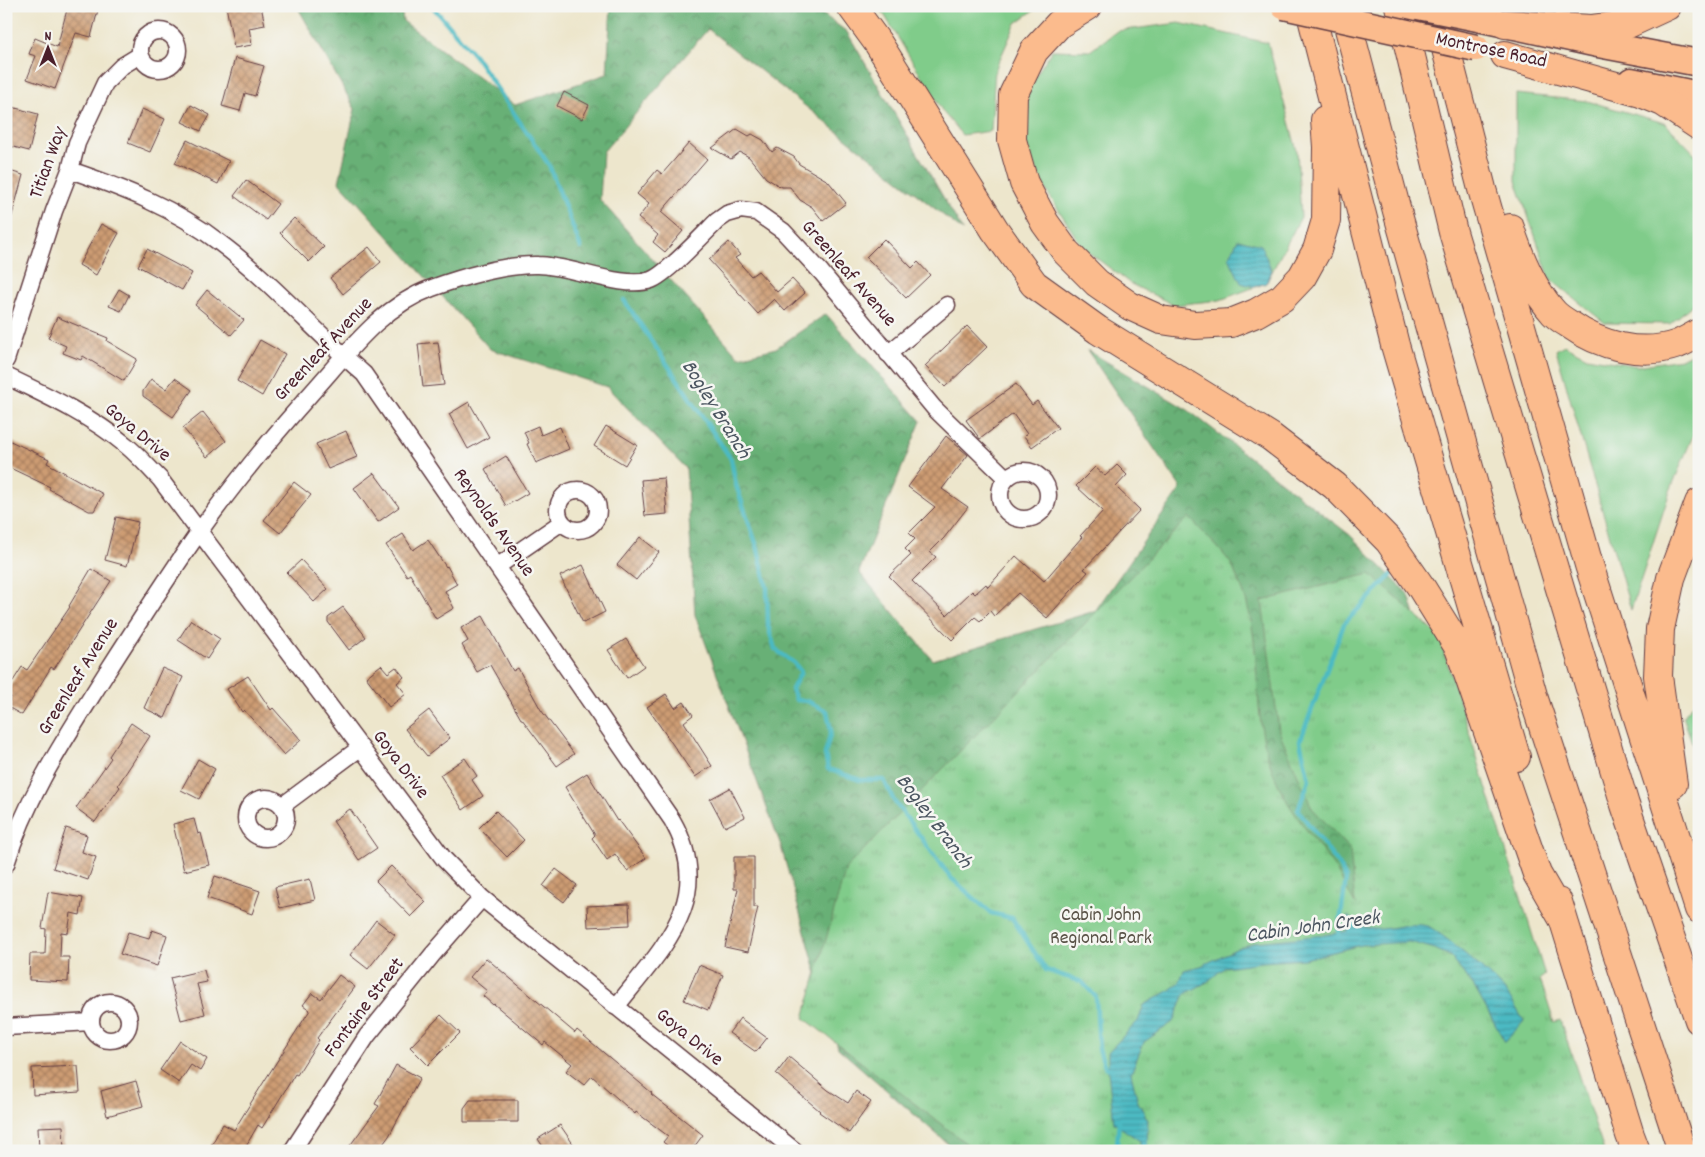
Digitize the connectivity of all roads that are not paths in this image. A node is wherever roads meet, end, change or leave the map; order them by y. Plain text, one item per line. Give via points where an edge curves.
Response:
1 (851, 6) edge
2 (1088, 6) edge
3 (1284, 6) edge
4 (1309, 6) edge
5 (1343, 6) edge
6 (1399, 6) edge
7 (1418, 6) edge
8 (1435, 6) edge
9 (1667, 6) edge
10 (1505, 24) junction
11 (1319, 46) junction
12 (140, 55) dead end
13 (1505, 55) junction
14 (1699, 63) edge
15 (1456, 89) junction
16 (1699, 95) edge
17 (1699, 126) edge
18 (70, 170) junction
19 (947, 305) dead end
20 (1699, 333) edge
21 (888, 354) junction
22 (344, 357) junction
23 (6, 360) edge
24 (6, 376) edge
25 (1006, 478) dead end
26 (1699, 503) edge
27 (562, 522) dead end
28 (199, 532) junction
29 (498, 566) junction
30 (360, 748) junction
31 (282, 806) dead end
32 (10, 835) edge
33 (6, 864) edge
34 (1687, 872) junction
35 (482, 898) junction
36 (1699, 909) edge
37 (1563, 919) junction
38 (616, 1007) junction
39 (1699, 1020) edge
40 (91, 1022) dead end
41 (6, 1027) edge
42 (292, 1151) edge
43 (795, 1151) edge
44 (1636, 1151) edge
45 (1682, 1151) edge

1 - 37 highway via 878,43 995,230 1034,284 1098,330 1272,437 1335,486 1389,541 1459,648 1537,874
2 - 11 highway via 1059,24 1034,51 1013,95 1012,140 1024,183 1066,252 1096,282 1130,306 1161,320 1195,325 1231,323 1282,298 1302,278 1317,250 1326,220 1328,147
3 - 13 main road, Montrose Road, bridge
4 - 11 highway
5 - 45 highway via 1397,212 1534,698
6 - 39 highway via 1453,232 1625,805
7 - 10 main road, Montrose Road, bridge
8 - 15 highway
9 - 10 highway via 1628,24 1591,29
10 - 14 main road, Montrose Road
11 - 37 highway via 1395,345
12 - 18 street, Titian Way via 122,66 105,83 77,143
13 - 16 main road, Montrose Road
13 - 17 highway via 1663,102
15 - 20 highway via 1519,256 1554,314 1580,332 1606,344 1633,349 1678,344
15 - 34 highway via 1589,565
18 - 22 street, Reynolds Avenue via 139,196 196,226 240,259
18 - 23 street, Titian Way
19 - 21 street
21 - 22 street, Greenleaf Avenue via 783,231 756,212 741,210 717,221 652,280 631,282 552,266 504,268 450,282 407,299 378,320
21 - 25 street, Greenleaf Avenue via 934,408
22 - 28 street, Greenleaf Avenue via 276,432
22 - 29 street, Reynolds Avenue via 364,374
24 - 28 street, Goya Drive via 56,400 127,446 160,479
26 - 34 highway via 1671,578 1660,629 1658,676
27 - 29 street
28 - 30 street, Goya Drive
28 - 32 street, Greenleaf Avenue via 66,737
29 - 38 street, Reynolds Avenue via 672,820 685,849 689,885 678,924
30 - 31 street
30 - 35 street, Goya Drive via 444,859
32 - 33 street, Greenleaf Avenue
34 - 36 highway
35 - 38 street, Goya Drive
35 - 42 street, Fontaine Street via 367,1036
37 - 44 highway
38 - 43 street, Goya Drive
40 - 41 street

